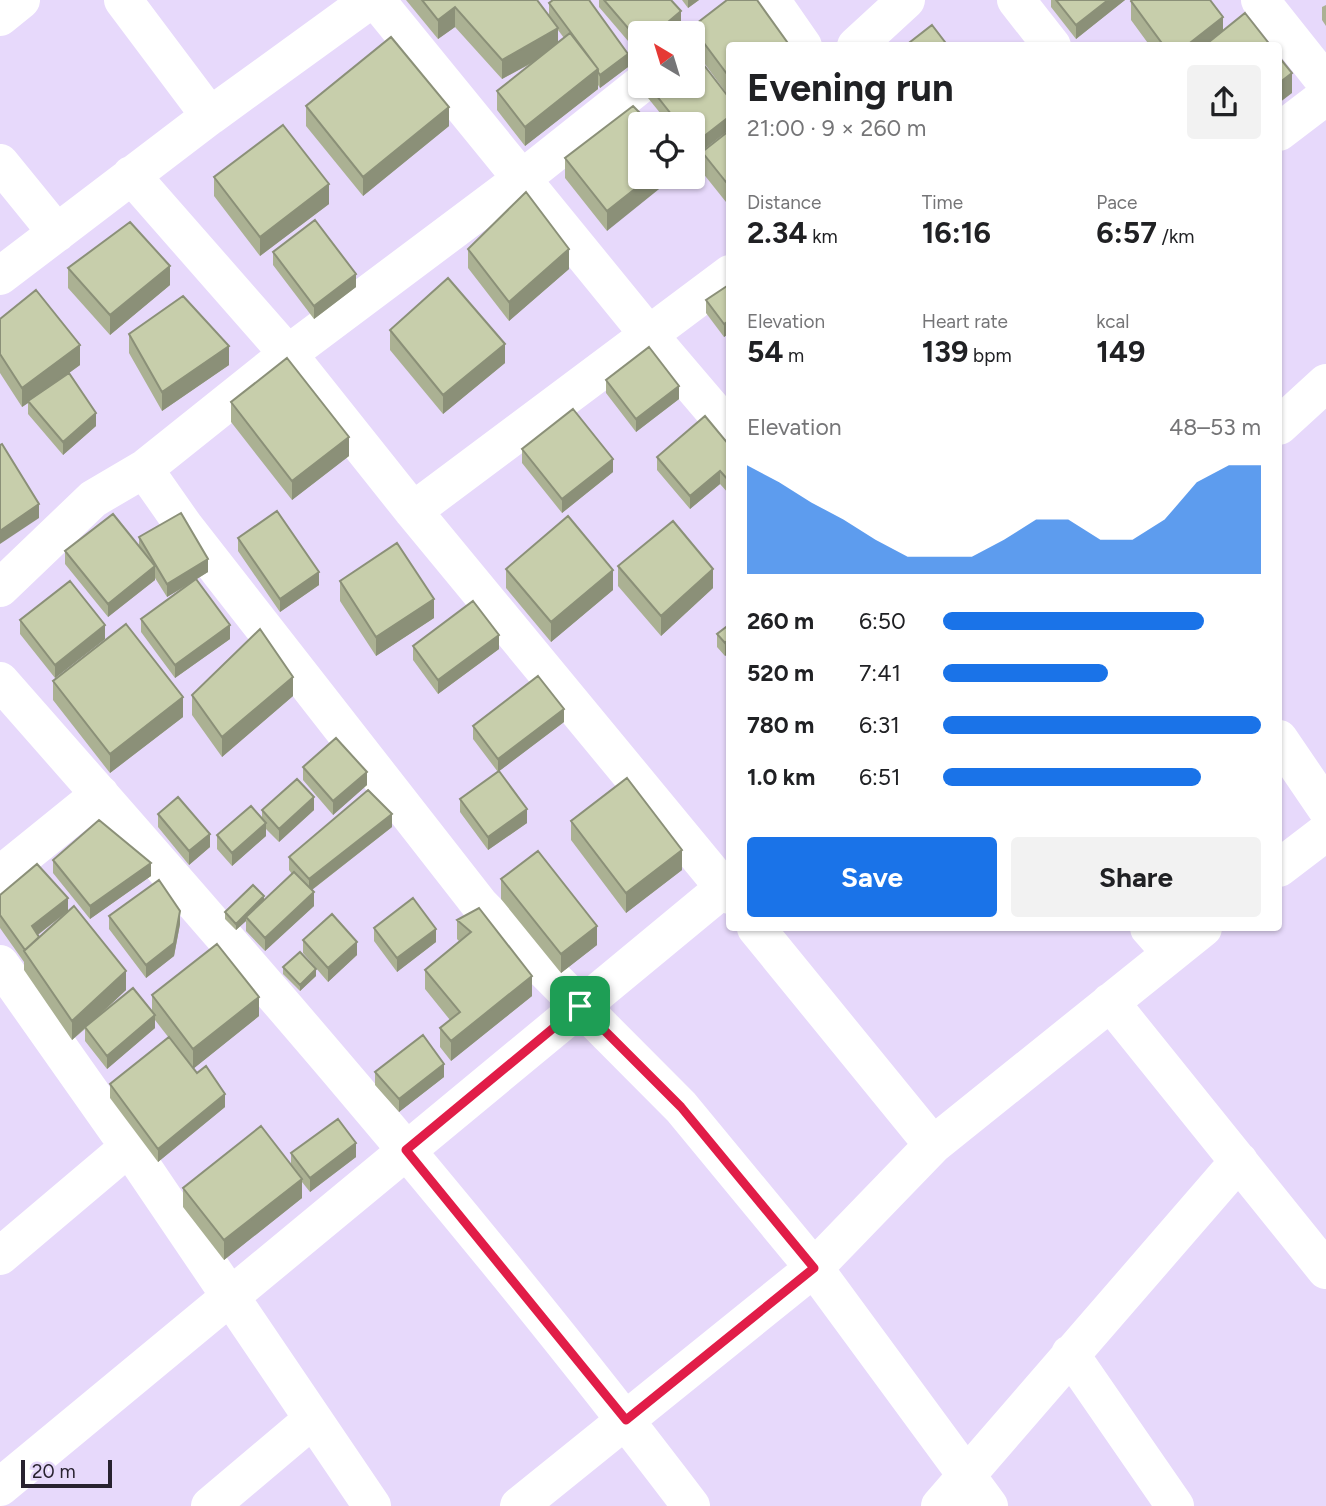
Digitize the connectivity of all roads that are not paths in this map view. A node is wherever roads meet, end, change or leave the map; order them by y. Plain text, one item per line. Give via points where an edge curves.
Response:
1 (21, 0) edge
2 (123, 0) edge
3 (370, 0) edge
4 (376, 0) edge
5 (906, 0) edge
6 (1016, 0) edge
7 (1260, 0) edge
8 (751, 3) edge
9 (0, 17) edge
10 (798, 42) edge
11 (860, 42) edge
12 (1049, 42) edge
13 (1326, 83) edge
14 (628, 95) edge
15 (1326, 96) edge
16 (209, 116) junction
17 (1282, 130) edge
18 (0, 163) edge
19 (131, 175) junction
20 (523, 178) junction
21 (57, 233) junction
22 (0, 276) edge
23 (726, 277) edge
24 (649, 335) junction
25 (288, 354) junction
26 (1326, 383) edge
27 (1282, 423) edge
28 (726, 425) edge
29 (144, 469) junction
30 (413, 511) junction
31 (0, 588) edge
32 (0, 681) edge
33 (1282, 743) edge
34 (100, 794) junction
35 (1326, 808) edge
36 (1326, 832) edge
37 (1282, 866) edge
38 (0, 875) edge
39 (726, 887) edge
40 (726, 891) edge
41 (758, 931) edge
42 (1192, 931) edge
43 (1160, 940) edge
44 (0, 964) edge
45 (1110, 1002) junction
46 (580, 1006) junction
47 (933, 1145) junction
48 (129, 1147) junction
49 (406, 1150) junction
50 (1239, 1161) junction
51 (0, 1255) edge
52 (814, 1268) junction
53 (1326, 1270) edge
54 (229, 1295) junction
55 (1070, 1354) junction
56 (313, 1419) junction
57 (626, 1420) junction
58 (967, 1475) junction
59 (0, 1487) edge
60 (210, 1506) edge
61 (372, 1506) edge
62 (519, 1506) edge
63 (691, 1506) edge
64 (940, 1506) edge
65 (989, 1506) edge
66 (1175, 1506) edge

1 - 9 street
2 - 16 street
3 - 16 street
4 - 20 street
5 - 11 street
6 - 12 street
7 - 13 street
8 - 10 street
14 - 20 street
15 - 17 street
16 - 19 street
18 - 21 street
19 - 21 street
19 - 25 street
20 - 24 street
20 - 25 street
21 - 22 street
23 - 24 street
24 - 28 street
24 - 30 street
25 - 29 street
25 - 30 street
26 - 27 street
29 - 31 street via 93,499
29 - 46 street via 480,905
30 - 39 street
32 - 34 street
33 - 35 street
34 - 38 street
34 - 49 street
36 - 37 street
40 - 46 street
41 - 47 street
42 - 43 street
43 - 45 street
44 - 48 street
45 - 47 street
45 - 50 street
46 - 49 street
46 - 52 street via 681,1107
47 - 52 street
48 - 51 street
48 - 54 street
49 - 54 street
49 - 57 street
50 - 53 street
50 - 55 street
52 - 57 street
52 - 58 street
54 - 56 street
54 - 59 street
55 - 58 street
55 - 66 street
56 - 60 street
56 - 61 street
57 - 62 street
57 - 63 street
58 - 64 street
58 - 65 street

